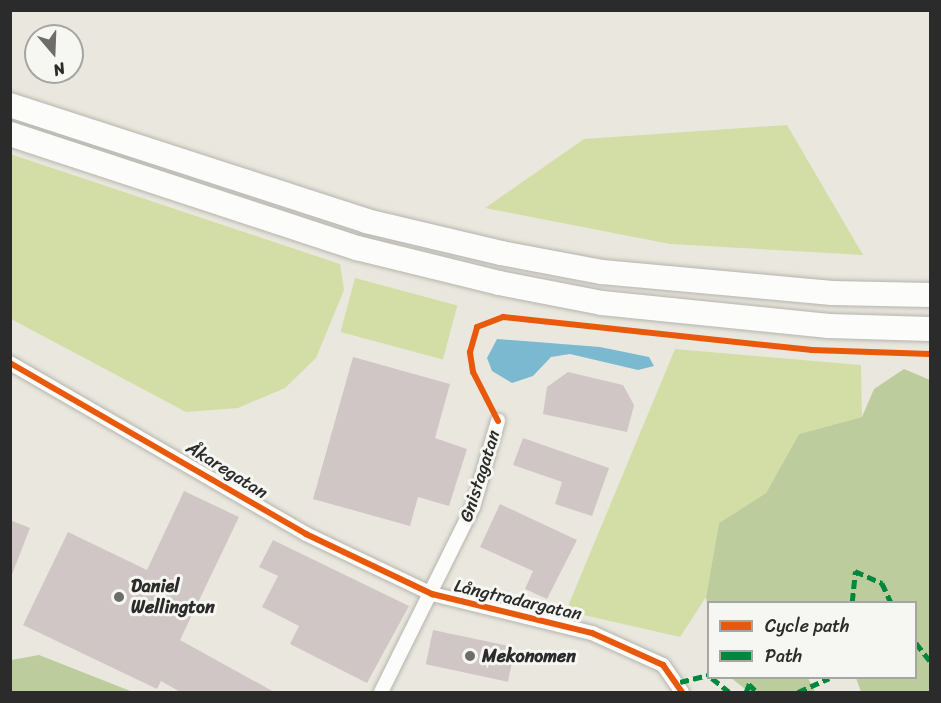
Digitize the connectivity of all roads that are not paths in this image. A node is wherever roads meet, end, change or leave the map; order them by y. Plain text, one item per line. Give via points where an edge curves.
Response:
1 (10, 105) edge
2 (10, 135) edge
3 (930, 295) edge
4 (930, 329) edge
5 (10, 363) edge
6 (498, 421) dead end
7 (432, 594) junction
8 (381, 693) edge
9 (682, 693) edge

1 - 3 highway via 366,221 501,253 602,272 832,293
2 - 4 highway via 357,248 500,283 602,303 829,326
5 - 7 street, Åkaregatan via 63,388 266,512
6 - 7 street, Gnistagatan via 473,507
7 - 8 street, Gnistagatan
7 - 9 street, Långtradargatan via 592,633 663,665

